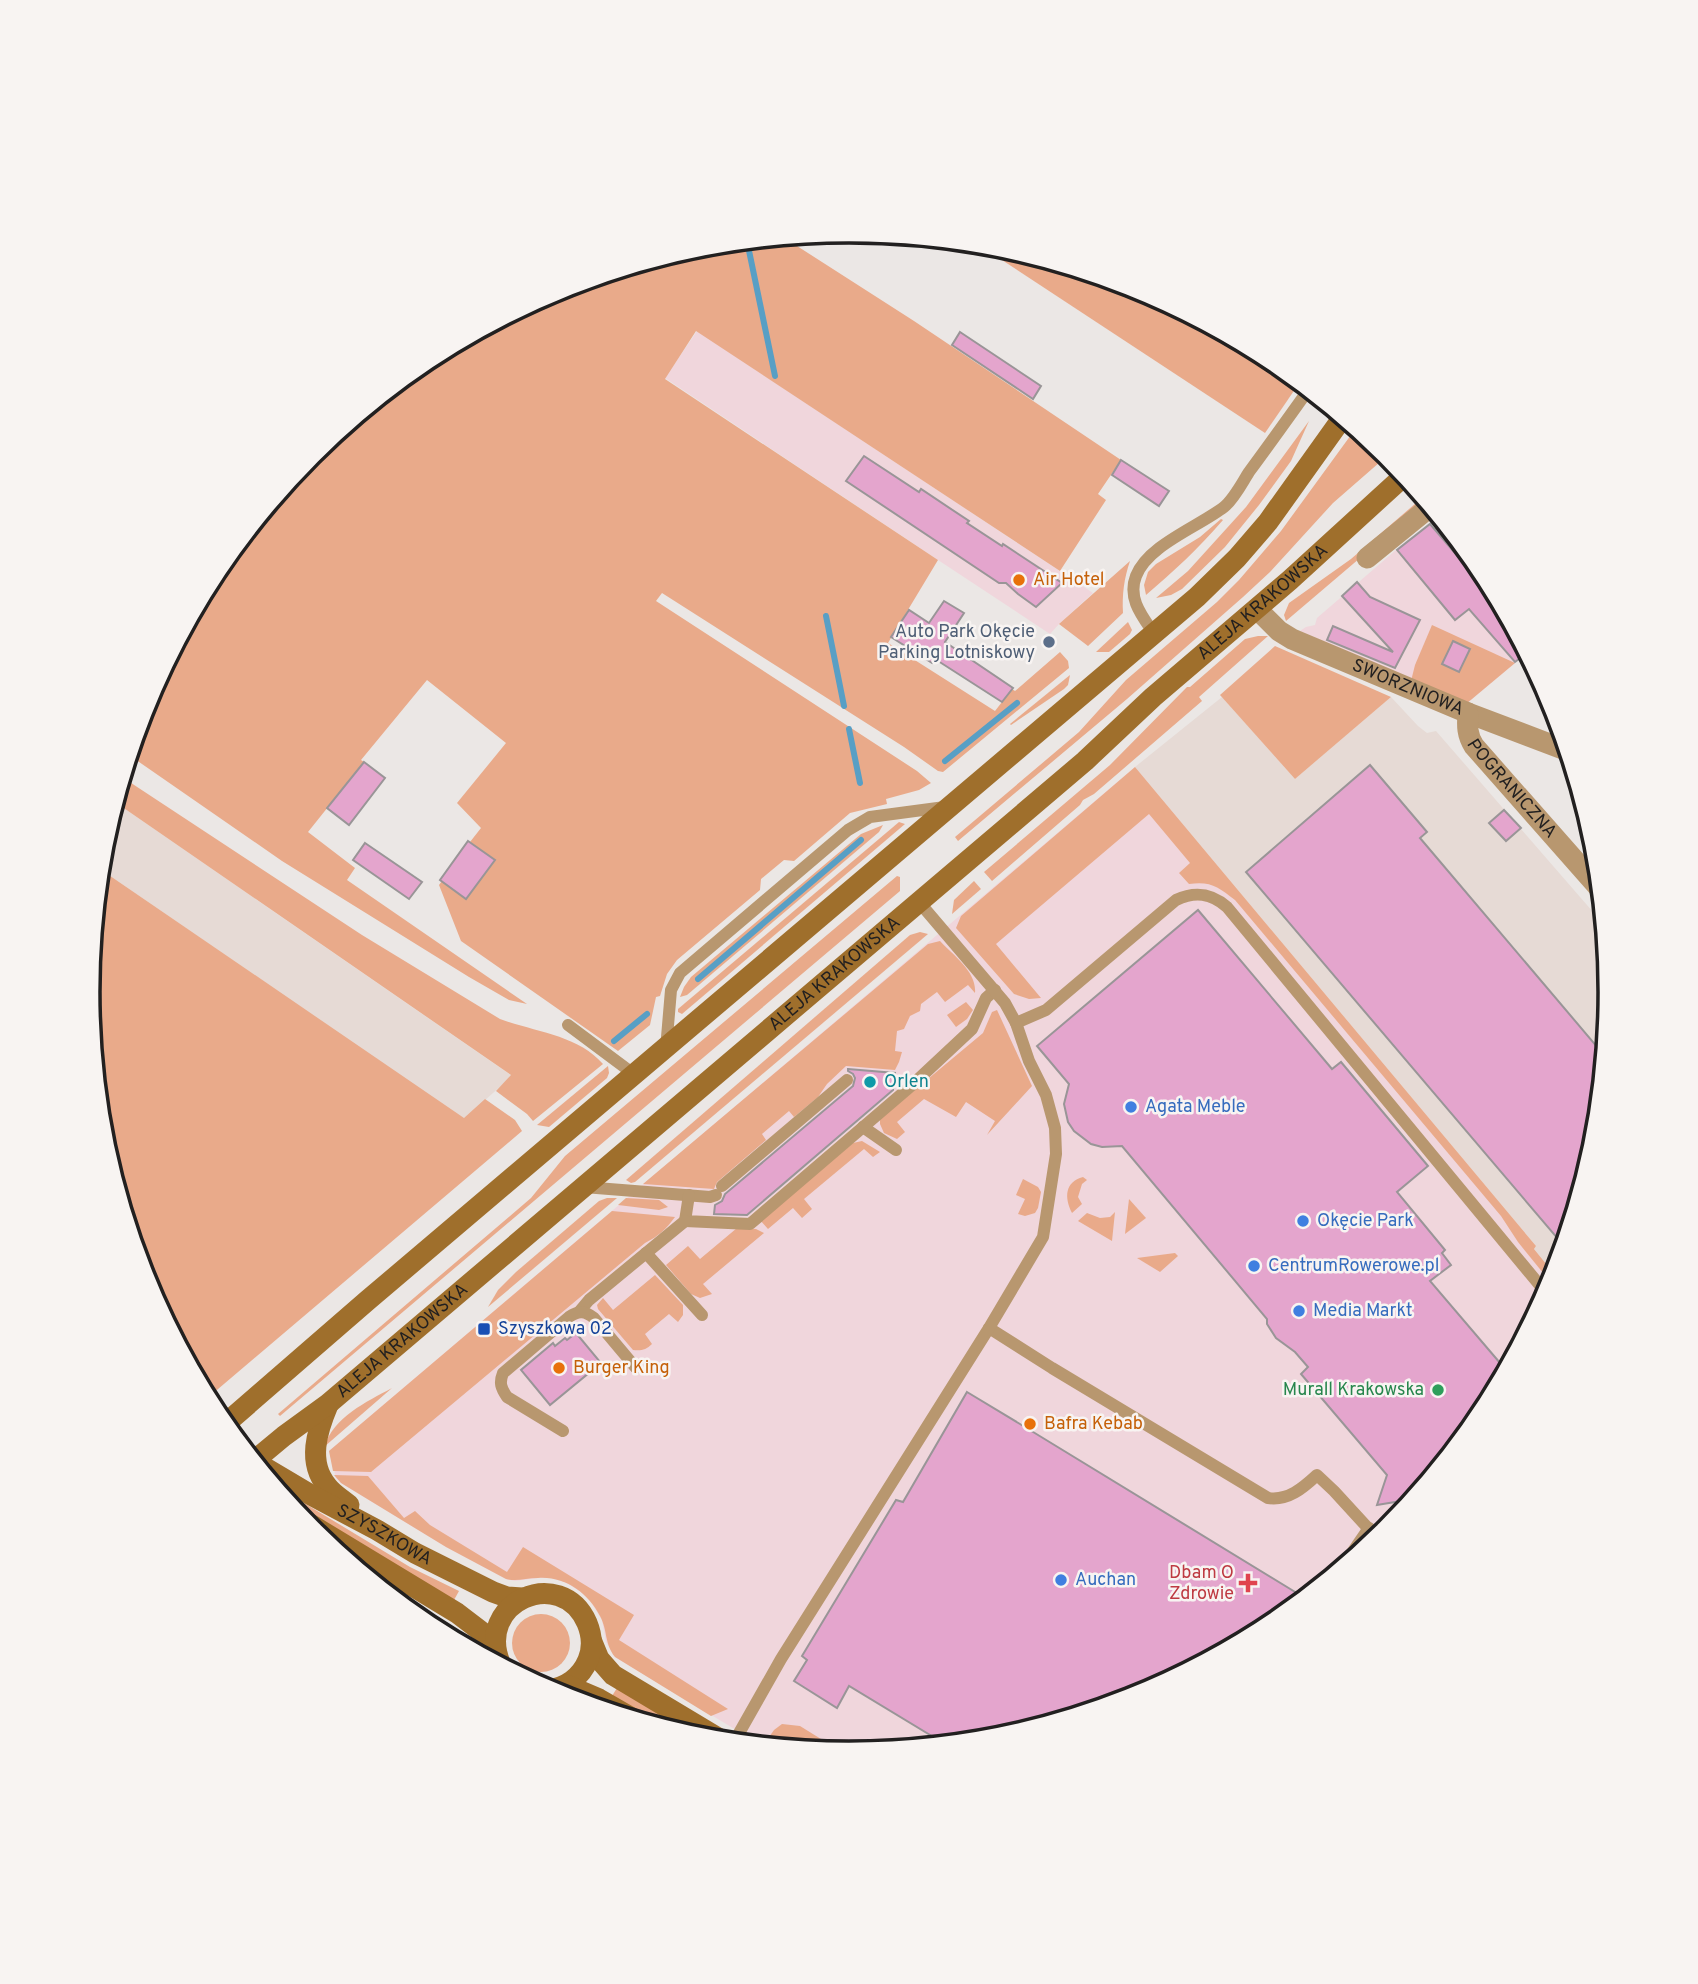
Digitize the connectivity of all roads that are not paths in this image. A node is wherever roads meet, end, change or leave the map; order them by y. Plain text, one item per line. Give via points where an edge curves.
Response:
1 (1303, 397) edge
2 (1338, 425) edge
3 (1397, 482) edge
4 (1423, 512) edge
5 (1367, 558) dead end
6 (1257, 609) junction
7 (1155, 635) junction
8 (1468, 713) junction
9 (1556, 747) edge
10 (953, 806) junction
11 (1589, 877) edge
12 (919, 902) junction
13 (995, 990) junction
14 (1016, 1023) junction
15 (568, 1026) dead end
16 (666, 1049) junction
17 (635, 1075) junction
18 (847, 1080) dead end
19 (894, 1083) dead end
20 (911, 1086) junction
21 (863, 1127) junction
22 (896, 1150) dead end
23 (584, 1187) junction
24 (689, 1195) junction
25 (685, 1221) junction
26 (646, 1253) junction
27 (1539, 1284) edge
28 (579, 1312) junction
29 (702, 1315) dead end
30 (989, 1328) junction
31 (636, 1368) dead end
32 (328, 1404) junction
33 (233, 1417) edge
34 (562, 1431) dead end
35 (260, 1454) edge
36 (276, 1474) edge
37 (1369, 1528) joint
38 (377, 1530) junction
39 (1363, 1537) edge
40 (343, 1544) edge
41 (522, 1598) junction
42 (495, 1642) junction
43 (592, 1643) junction
44 (496, 1652) edge
45 (563, 1684) edge
46 (698, 1726) edge
47 (739, 1733) edge

1 - 7 lane via 1226,505 1159,550 1137,573 1133,596
2 - 7 main road via 1237,558
3 - 6 main road, ALEJA KRAKOWSKA
4 - 5 street
6 - 8 street, SWORZNIOWA via 1292,639
6 - 12 main road, ALEJA KRAKOWSKA
7 - 10 main road
8 - 9 street, SWORZNIOWA
8 - 11 street, POGRANICZNA via 1467,729 1474,746
10 - 16 main road
10 - 16 lane via 870,817 848,830 680,973 671,990
12 - 13 lane
12 - 23 main road, ALEJA KRAKOWSKA
13 - 14 lane
13 - 20 lane via 986,998 972,1029
14 - 27 lane via 1046,1010 1176,900 1193,894 1212,896 1227,907
14 - 30 lane via 1052,1111 1056,1154 1043,1237
15 - 17 lane
16 - 17 main road
17 - 33 main road
18 - 24 lane via 710,1197
19 - 20 lane
20 - 21 lane
21 - 22 lane
21 - 25 lane via 827,1153 750,1224
23 - 24 lane
23 - 32 main road, ALEJA KRAKOWSKA
24 - 25 lane
25 - 26 lane
26 - 28 lane
26 - 29 lane
28 - 31 lane via 594,1318
28 - 34 lane via 503,1373 500,1381 507,1396
30 - 37 lane via 1268,1498 1286,1497 1317,1475
30 - 47 lane
32 - 35 main road, ALEJA KRAKOWSKA
32 - 38 main road via 316,1439 319,1471 327,1486
36 - 38 main road, SZYSZKOWA
37 - 39 lane
38 - 41 main road, SZYSZKOWA via 493,1592
40 - 42 main road, SZYSZKOWA via 457,1613
41 - 42 main road via 499,1621
41 - 43 main road, SZYSZKOWA via 546,1594 569,1601 586,1619
42 - 44 main road
43 - 45 main road via 585,1667
43 - 46 main road via 598,1660 613,1675

